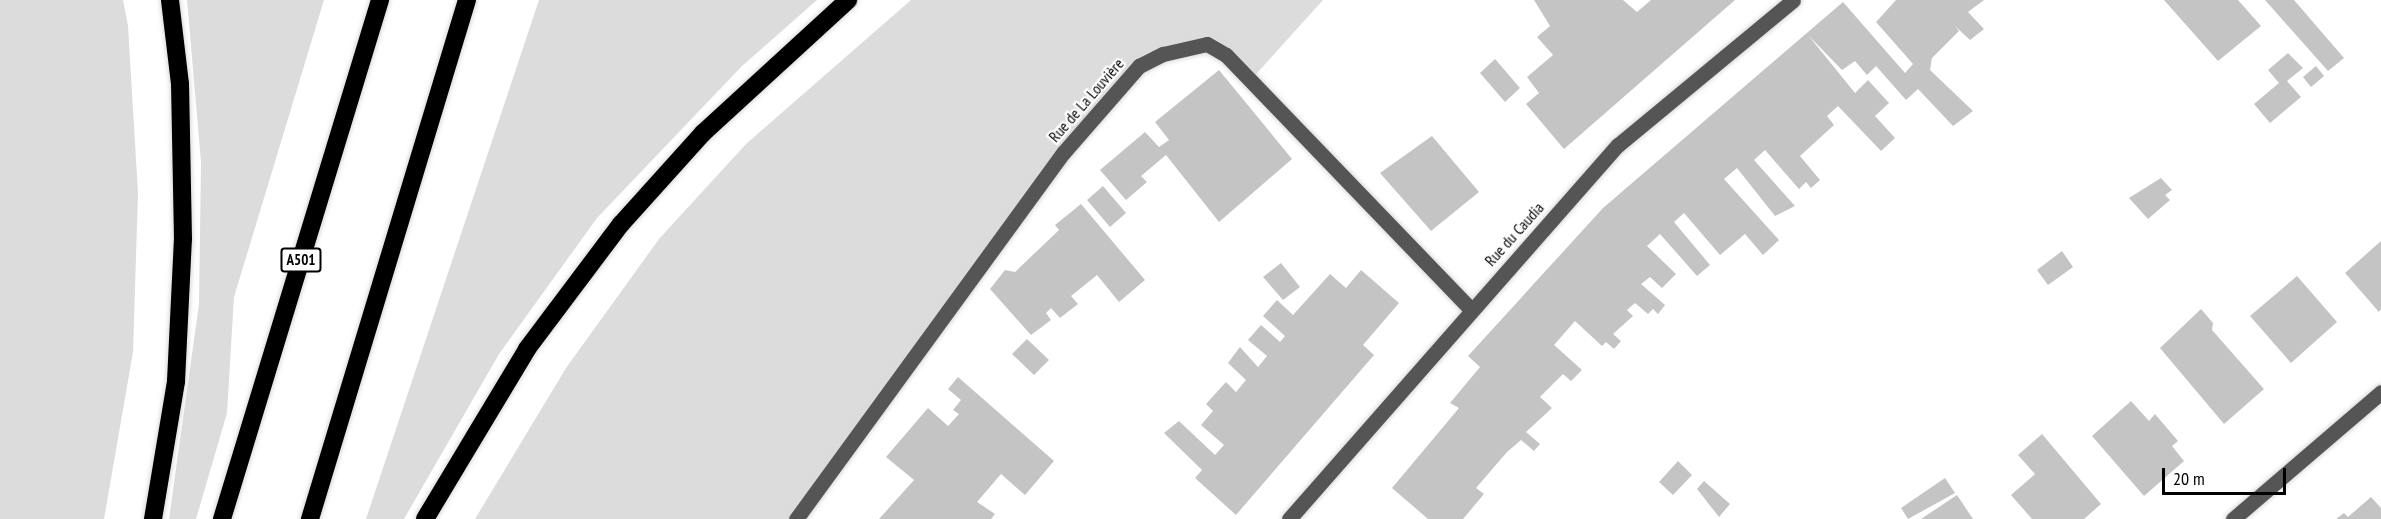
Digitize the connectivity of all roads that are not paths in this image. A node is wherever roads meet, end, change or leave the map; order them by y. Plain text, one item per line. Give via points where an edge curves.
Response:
1 (170, 0) edge
2 (380, 0) edge
3 (467, 0) edge
4 (848, 0) edge
5 (1793, 0) edge
6 (1470, 310) junction
7 (2381, 392) edge
8 (153, 519) edge
9 (222, 519) edge
10 (310, 519) edge
11 (425, 519) edge
12 (796, 519) edge
13 (1289, 519) edge
14 (2233, 519) edge

1 - 8 highway via 180,84 183,239 176,381
2 - 9 highway, A501
3 - 10 highway
4 - 11 highway via 703,133 621,225 527,349
5 - 6 street, Rue du Caudia via 1618,145
6 - 12 street, Rue de La Louvière via 1226,55 1207,44 1163,54 1139,66 1063,153
6 - 13 street, Rue du Caudia
7 - 14 street

